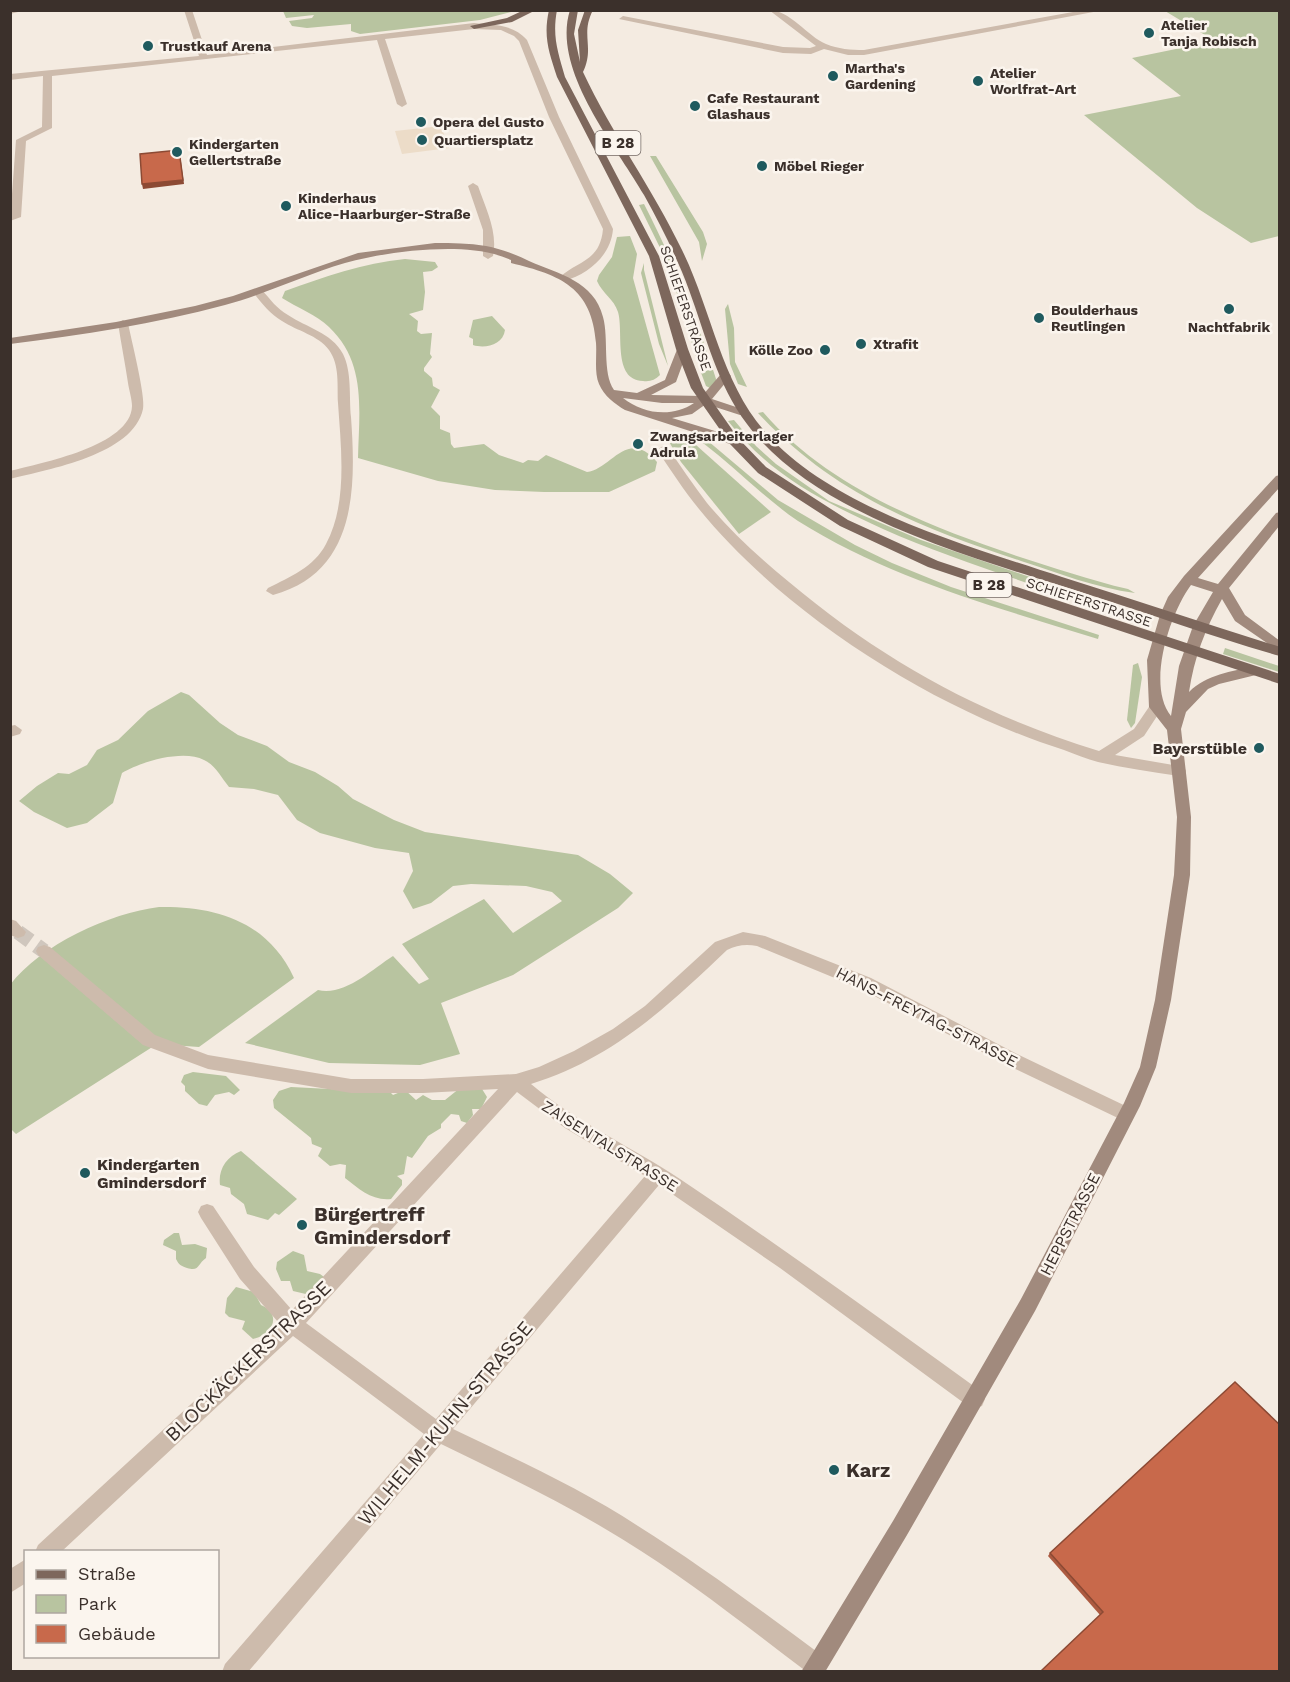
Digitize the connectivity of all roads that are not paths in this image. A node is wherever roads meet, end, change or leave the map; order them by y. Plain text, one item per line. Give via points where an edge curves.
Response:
1 (22, 10) edge
2 (188, 10) edge
3 (532, 10) edge
4 (553, 10) edge
5 (574, 10) edge
6 (589, 10) edge
7 (773, 10) edge
8 (1100, 10) edge
9 (10, 12) edge
10 (623, 19) dead end
11 (474, 26) junction
12 (380, 37) junction
13 (822, 47) junction
14 (204, 58) junction
15 (579, 72) junction
16 (48, 73) junction
17 (10, 77) edge
18 (402, 104) dead end
19 (473, 186) dead end
20 (10, 218) edge
21 (489, 252) junction
22 (564, 278) junction
23 (258, 292) junction
24 (123, 323) junction
25 (10, 341) edge
26 (682, 349) junction
27 (725, 376) junction
28 (613, 393) junction
29 (640, 396) junction
30 (705, 400) junction
31 (744, 413) junction
32 (659, 416) junction
33 (734, 441) junction
34 (663, 450) dead end
35 (10, 475) edge
36 (1280, 479) edge
37 (1280, 516) edge
38 (1189, 579) junction
39 (1222, 588) junction
40 (1088, 590) junction
41 (273, 591) dead end
42 (1074, 613) junction
43 (1167, 615) junction
44 (1200, 626) junction
45 (1159, 640) junction
46 (1191, 650) junction
47 (1280, 650) edge
48 (1255, 671) junction
49 (1280, 679) edge
50 (1156, 707) junction
51 (1180, 710) junction
52 (1174, 729) junction
53 (1099, 757) junction
54 (1179, 771) junction
55 (44, 951) tunnel mouth
56 (516, 1081) junction
57 (1126, 1114) junction
58 (658, 1174) junction
59 (207, 1212) dead end
60 (292, 1324) junction
61 (975, 1399) junction
62 (436, 1431) junction
63 (46, 1550) edge
64 (24, 1571) edge
65 (10, 1583) edge
66 (814, 1668) edge
67 (233, 1671) edge

1 - 9 street
2 - 14 street
3 - 11 main road via 515,18
4 - 26 main road, SCHIEFERSTRASSE / B 28 via 550,37 558,69 650,246
5 - 15 main road, SCHIEFERSTRASSE / B 28 via 570,39
6 - 15 main road via 583,21 585,59
7 - 13 street
8 - 13 street via 868,52
10 - 13 street via 783,50 802,52
11 - 12 street
11 - 22 street via 503,28 523,40 554,117 608,229 609,239 600,255
12 - 14 street
12 - 18 street
14 - 16 street
15 - 27 main road, SCHIEFERSTRASSE / B 28 via 659,213 693,288
16 - 17 street
16 - 20 street via 47,128 21,140 16,217
19 - 21 street via 486,226
21 - 22 street
21 - 23 street via 423,248 361,255
22 - 28 street via 582,291 598,313 603,375
23 - 24 street
23 - 41 street via 283,317 316,334 334,349 342,367 348,448 344,504 324,559
24 - 25 street
24 - 35 street via 137,418 114,441
26 - 29 street via 670,382
26 - 30 main road, SCHIEFERSTRASSE / B 28
27 - 30 street
27 - 31 main road, SCHIEFERSTRASSE / B 28
28 - 29 street
28 - 32 street via 629,408
29 - 30 street
30 - 31 street
30 - 32 street via 688,412
30 - 33 main road, SCHIEFERSTRASSE / B 28
31 - 40 main road, SCHIEFERSTRASSE / B 28 via 767,441 788,458 860,504 951,544
32 - 33 street
33 - 42 main road, SCHIEFERSTRASSE / B 28 via 762,470 844,523 933,564
34 - 53 street via 702,504 749,555 848,634 968,706 1024,732
36 - 38 street
37 - 39 street, HEPPSTRASSE
38 - 39 street
38 - 43 street
39 - 44 street, HEPPSTRASSE
39 - 47 street via 1240,618
40 - 42 main road
40 - 43 main road, SCHIEFERSTRASSE / B 28
42 - 45 main road, SCHIEFERSTRASSE / B 28
43 - 44 main road, B 28
43 - 45 street
44 - 46 street, HEPPSTRASSE
44 - 47 main road, B 28
45 - 46 main road, B 28
45 - 50 street via 1154,660
46 - 48 main road, B 28
46 - 51 street, HEPPSTRASSE
48 - 49 main road, B 28
48 - 51 street via 1203,686
50 - 52 street
50 - 53 street via 1135,738
51 - 52 street, HEPPSTRASSE
52 - 54 street, HEPPSTRASSE
53 - 54 street via 1141,768
54 - 57 street, HEPPSTRASSE via 1184,844 1176,919 1154,1047
55 - 56 street via 149,1040 208,1062 351,1086
56 - 57 street, HANS-FREYTAG-STRASSE via 543,1073 619,1034 651,1011 721,946 746,937 866,983
56 - 58 street, ZAISENTALSTRASSE via 539,1103
56 - 60 street, BLOCKÄCKERSTRASSE
57 - 61 street, HEPPSTRASSE
58 - 61 street, ZAISENTALSTRASSE
58 - 62 street, WILHELM-KUHN-STRASSE
59 - 60 street via 247,1273
60 - 62 street
60 - 63 street, BLOCKÄCKERSTRASSE
61 - 66 street, HEPPSTRASSE
62 - 66 street via 630,1532 722,1595
62 - 67 street, WILHELM-KUHN-STRASSE
64 - 65 street

